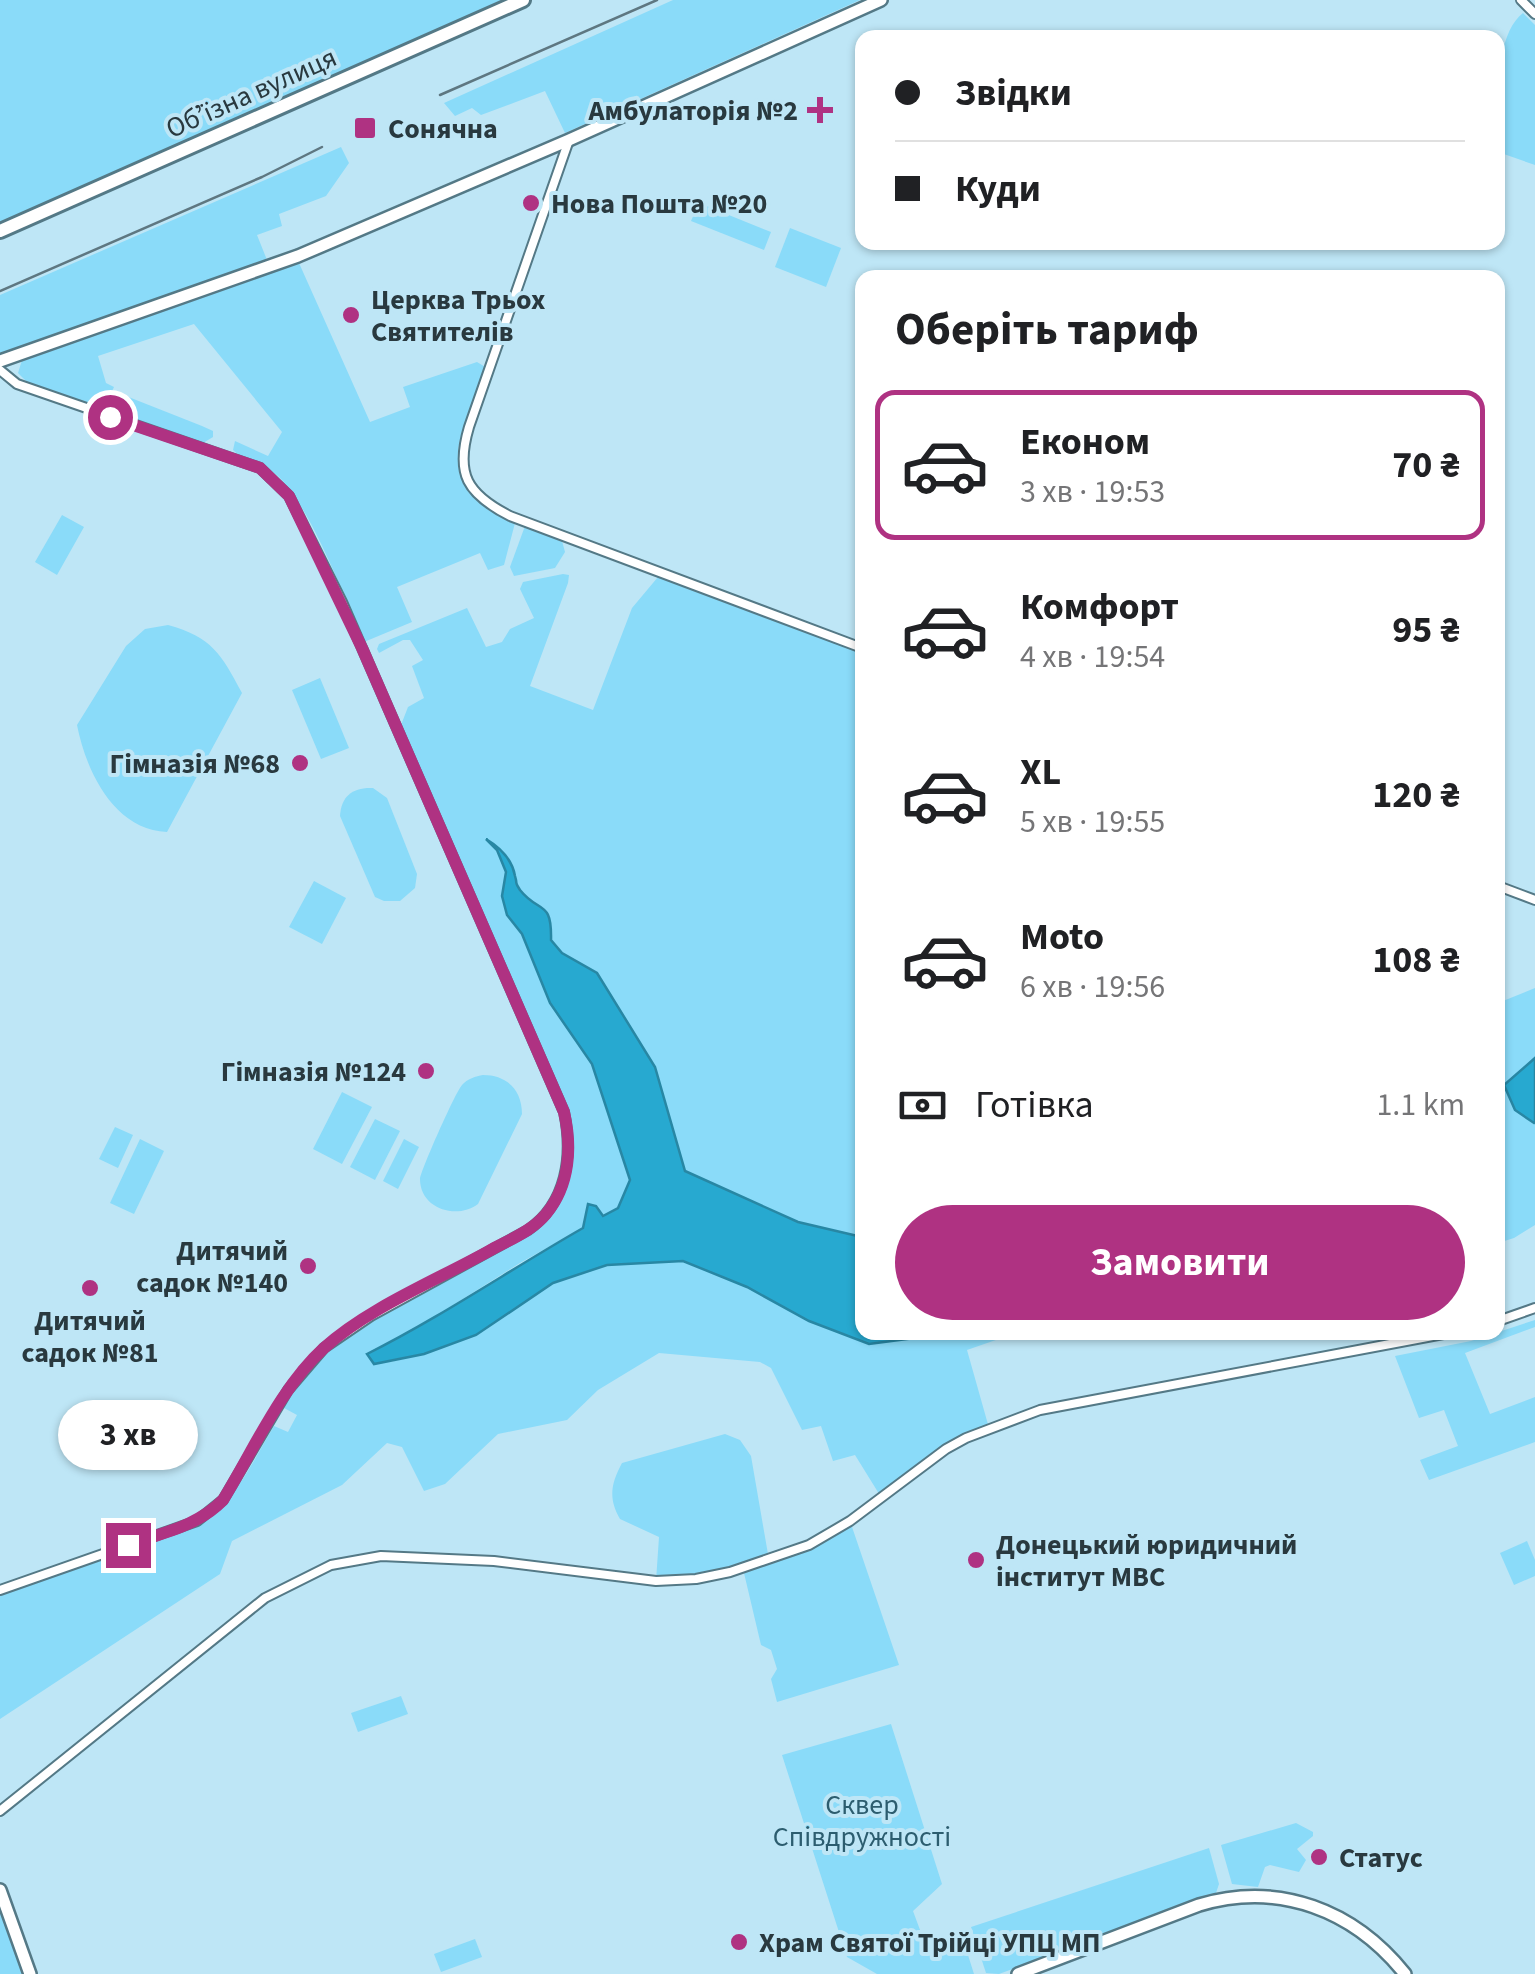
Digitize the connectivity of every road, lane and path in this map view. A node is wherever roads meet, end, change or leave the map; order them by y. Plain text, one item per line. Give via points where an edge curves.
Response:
1 (522, 0) edge
2 (881, 0) edge
3 (1521, 0) edge
4 (1535, 14) edge
5 (569, 140) junction
6 (0, 232) edge
7 (0, 360) edge
8 (0, 370) edge
9 (855, 645) edge
10 (1505, 889) edge
11 (1535, 900) edge
12 (1535, 1308) edge
13 (1505, 1319) edge
14 (1412, 1340) edge
15 (0, 1590) edge
16 (0, 1811) edge
17 (0, 1890) edge
18 (30, 1974) edge
19 (1018, 1974) edge
20 (1405, 1974) edge

1 - 6 main road, Обʼїзна вулиця
2 - 5 street
3 - 4 street
5 - 7 street via 298,256
5 - 9 street via 469,427 466,480 486,504 510,516
8 - 15 street via 18,384 260,468 289,496 564,1112 568,1165 546,1215 528,1230 324,1348 288,1390 210,1513
10 - 11 street
12 - 13 street
14 - 16 street via 1040,1410 956,1444 809,1545 730,1572 656,1580 381,1556 331,1565 264,1598
17 - 18 street
19 - 20 street via 1199,1905 1261,1895 1352,1924

